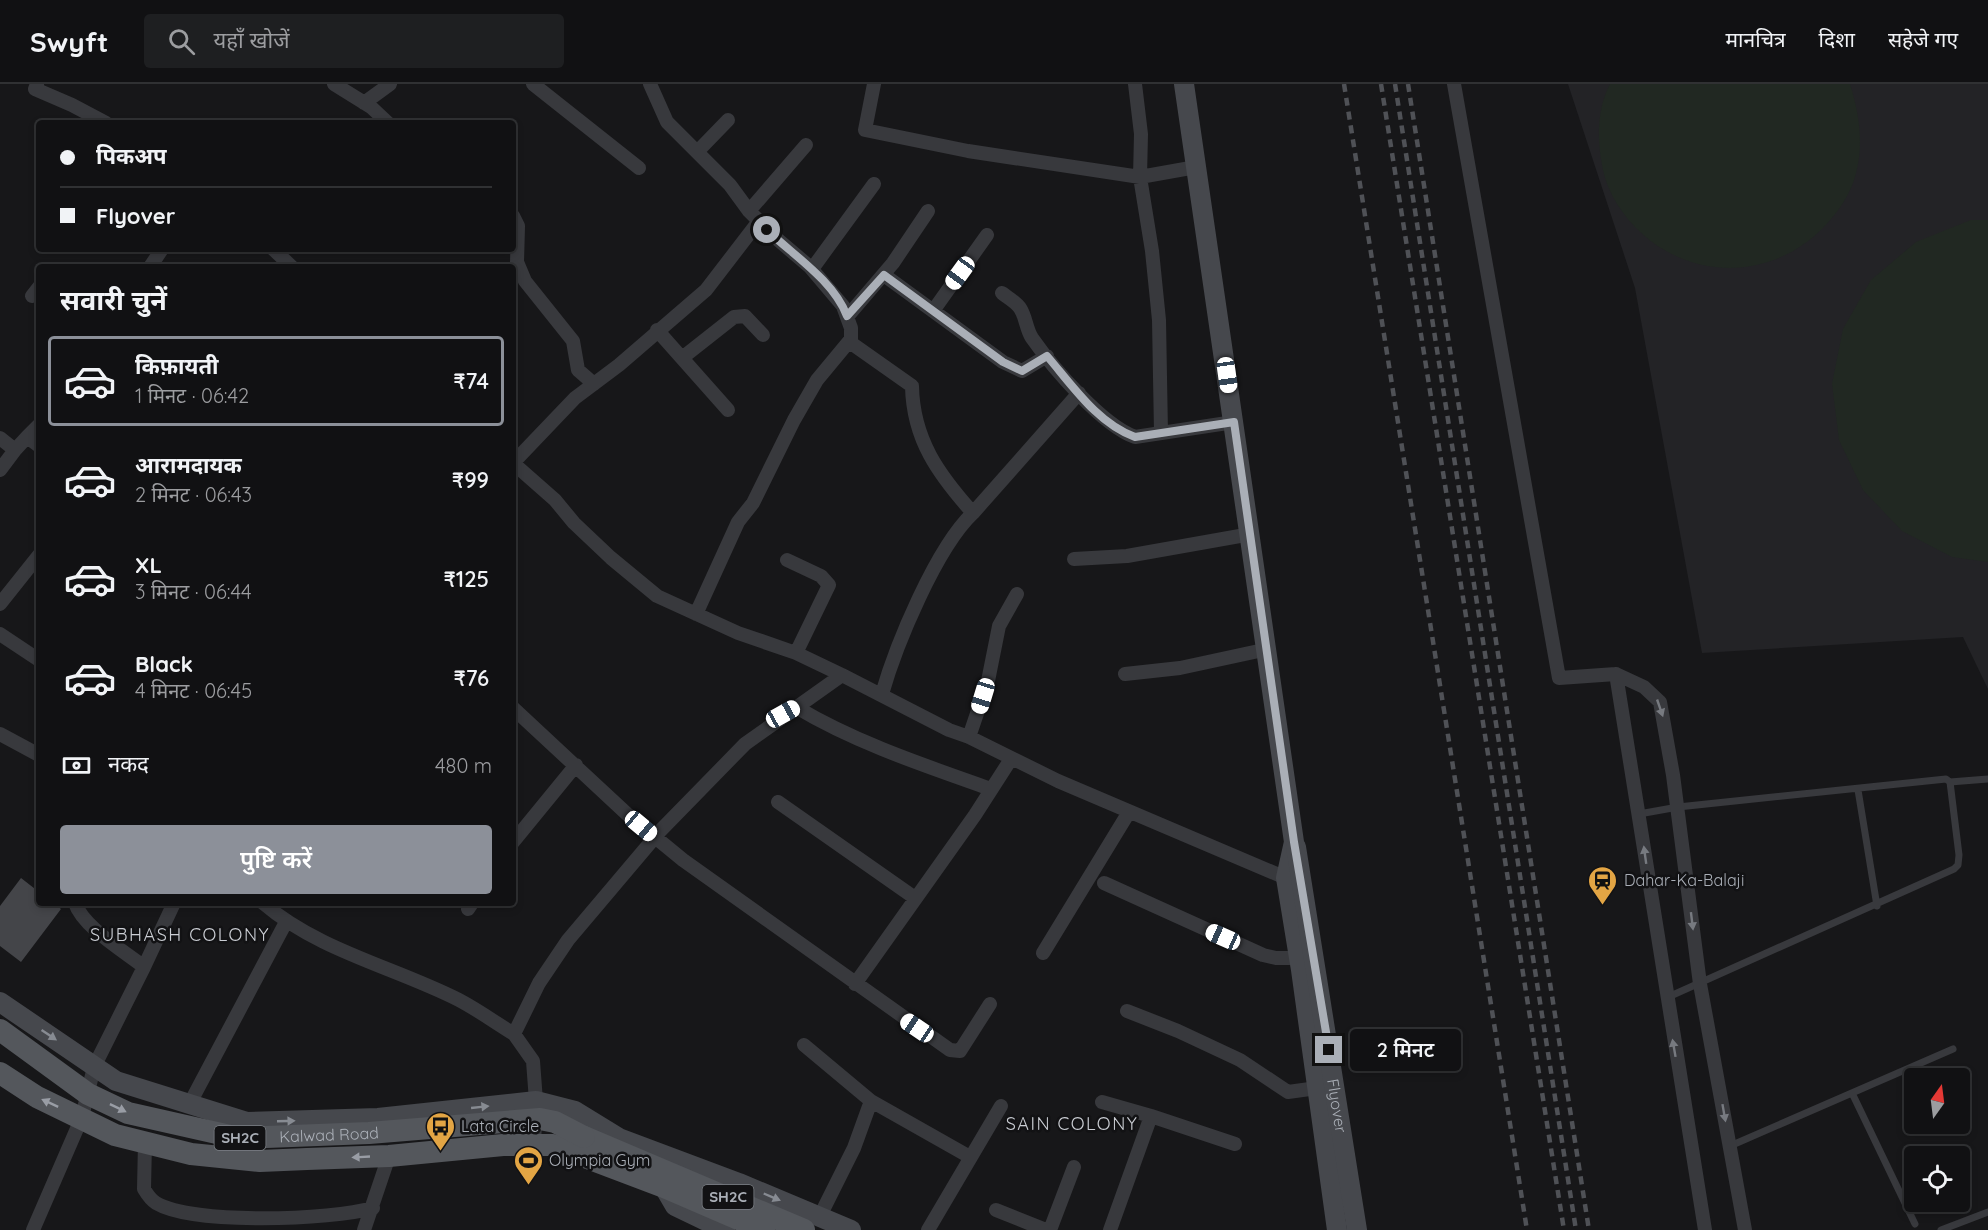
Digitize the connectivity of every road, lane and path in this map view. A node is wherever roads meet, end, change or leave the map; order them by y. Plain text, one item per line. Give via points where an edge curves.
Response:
1 (37, 84) edge
2 (334, 84) edge
3 (390, 84) edge
4 (533, 84) edge
5 (651, 84) edge
6 (874, 84) edge
7 (1135, 84) edge
8 (1184, 84) edge
9 (1454, 84) edge
10 (364, 103) junction
11 (100, 120) edge
12 (384, 120) edge
13 (728, 120) dead end
14 (806, 145) dead end
15 (697, 152) junction
16 (1196, 167) junction
17 (639, 168) dead end
18 (1140, 177) junction
19 (874, 184) dead end
20 (928, 211) dead end
21 (754, 216) junction
22 (516, 222) edge
23 (987, 234) dead end
24 (276, 252) edge
25 (289, 264) edge
26 (812, 269) junction
27 (884, 275) junction
28 (1002, 293) dead end
29 (933, 310) junction
30 (847, 316) junction
31 (657, 330) junction
32 (763, 335) dead end
33 (851, 339) junction
34 (1047, 356) junction
35 (682, 358) junction
36 (594, 384) junction
37 (1078, 393) junction
38 (728, 410) dead end
39 (1234, 422) junction
40 (36, 428) edge
41 (1161, 434) junction
42 (27, 437) junction
43 (0, 438) edge
44 (36, 444) edge
45 (15, 450) junction
46 (516, 460) edge
47 (516, 466) edge
48 (0, 470) edge
49 (973, 513) junction
50 (1251, 534) junction
51 (36, 559) edge
52 (1074, 559) dead end
53 (787, 560) dead end
54 (1017, 594) dead end
55 (0, 604) edge
56 (696, 614) junction
57 (0, 634) edge
58 (1268, 649) junction
59 (796, 653) junction
60 (36, 658) edge
61 (1125, 674) dead end
62 (1616, 674) junction
63 (842, 675) junction
64 (882, 694) junction
65 (796, 707) junction
66 (516, 711) edge
67 (0, 734) edge
68 (969, 737) junction
69 (36, 753) edge
70 (1011, 759) junction
71 (576, 765) junction
72 (1988, 779) edge
73 (1950, 782) junction
74 (991, 789) junction
75 (1857, 790) junction
76 (778, 802) dead end
77 (1678, 807) junction
78 (1129, 812) junction
79 (1639, 814) junction
80 (655, 837) junction
81 (516, 838) edge
82 (1294, 842) junction
83 (1286, 878) junction
84 (1104, 883) dead end
85 (915, 898) junction
86 (76, 906) edge
87 (173, 906) edge
88 (266, 906) edge
89 (1877, 906) junction
90 (285, 922) junction
91 (1043, 953) dead end
92 (1300, 958) junction
93 (144, 967) junction
94 (855, 984) junction
95 (1700, 984) junction
96 (1666, 998) junction
97 (0, 1002) edge
98 (990, 1004) dead end
99 (1127, 1011) dead end
100 (0, 1030) edge
101 (514, 1034) junction
102 (804, 1045) dead end
103 (1953, 1049) dead end
104 (94, 1067) junction
105 (0, 1073) edge
106 (1317, 1088) junction
107 (1852, 1093) junction
108 (536, 1101) junction
109 (871, 1101) junction
110 (1102, 1102) dead end
111 (189, 1105) junction
112 (1001, 1106) dead end
113 (1151, 1116) junction
114 (82, 1117) junction
115 (146, 1142) junction
116 (534, 1144) junction
117 (1235, 1144) dead end
118 (580, 1145) junction
119 (1730, 1146) junction
120 (389, 1155) junction
121 (970, 1157) junction
122 (1074, 1167) dead end
123 (664, 1187) junction
124 (373, 1208) junction
125 (996, 1210) dead end
126 (1988, 1212) edge
127 (812, 1224) edge
128 (1915, 1224) dead end
129 (33, 1230) edge
130 (363, 1230) edge
131 (725, 1230) edge
132 (764, 1230) edge
133 (850, 1230) edge
134 (928, 1230) edge
135 (1048, 1230) edge
136 (1110, 1230) edge
137 (1337, 1230) edge
138 (1357, 1230) edge
139 (1705, 1230) edge
140 (1745, 1230) edge
141 (1941, 1230) edge

1 - 11 street via 35,89
2 - 10 street
3 - 10 street
4 - 17 street
5 - 15 street via 667,122
6 - 18 street via 865,130 968,151
7 - 18 street via 1141,134
8 - 16 street, Flyover
9 - 62 street via 1559,678
10 - 12 street
13 - 15 street
14 - 21 street
15 - 21 street
16 - 18 street
16 - 39 street, Flyover
18 - 41 street via 1159,320
19 - 26 street
20 - 27 street
21 - 26 street
21 - 31 street via 706,290
22 - 36 street via 517,262 525,280 573,341 578,370
23 - 29 street
24 - 25 street
26 - 30 street
27 - 29 street
27 - 30 street
28 - 34 street via 1020,307 1030,337
29 - 34 street via 1003,362 1022,371
30 - 33 street
31 - 35 street
31 - 36 street
32 - 35 street via 745,316 734,317
33 - 49 street via 851,343 912,386 912,405 921,436 941,477
33 - 56 street via 817,380 794,420 753,503 738,522
34 - 37 street
35 - 38 street
36 - 46 street via 575,398
37 - 41 street via 1125,434
37 - 49 street
39 - 41 street
39 - 50 street, Flyover
40 - 42 street
42 - 44 street
42 - 45 street
43 - 45 street
45 - 48 street
47 - 56 street via 611,558 657,596
49 - 64 street via 929,580
50 - 52 street via 1127,555
50 - 58 street, Flyover
51 - 55 street
53 - 59 street via 821,576 829,585
54 - 68 street via 999,626 988,681
56 - 59 street
57 - 60 street
58 - 61 street via 1180,668
58 - 82 street, Flyover
59 - 63 street
62 -> 77 street via 1644,687 1660,702
62 - 79 street
63 - 64 street
63 - 65 street
64 - 68 street
65 - 74 street via 899,755
65 - 80 street via 745,744
66 - 71 street
67 - 69 street
68 - 70 street
70 - 74 street
70 - 78 street
71 - 80 street
71 - 81 street
72 - 73 lane
73 - 75 lane via 1946,779
73 - 89 lane via 1958,865
74 - 85 street
75 - 77 lane
75 - 89 lane
76 - 85 street
77 - 79 lane
77 -> 95 street
78 - 83 street
78 - 91 street
96 -> 79 street
80 - 94 street
80 - 101 street via 568,940
82 - 83 street
82 - 138 street, Flyover
83 - 92 street
84 - 92 street via 1263,955
85 - 94 street
86 - 93 street via 88,922
87 - 93 street
88 - 90 street
89 - 95 lane
90 - 101 street via 460,1000
90 - 111 street
92 - 106 street
93 - 104 street
94 - 98 street via 955,1052 960,1051
95 - 96 lane
95 -> 119 street
139 -> 96 street
97 -> 104 street
99 - 106 street via 1240,1060 1288,1092
100 -> 118 main road, Kalwad Road / SH2C, bridge via 88,1094 128,1113 239,1138 369,1133 540,1119 555,1122
101 - 108 street via 532,1061
102 - 109 street
103 - 107 lane
104 - 111 street via 116,1082
104 - 114 street
114 -> 105 main road via 37,1097
106 - 137 street
107 - 119 lane
107 - 128 lane
111 -> 108 street via 247,1122 378,1118
108 - 116 street
108 -> 127 street via 575,1111 619,1138 739,1183
109 - 121 street
109 - 127 street via 854,1148
110 - 113 street
112 - 121 street
113 - 117 street
113 - 136 street
114 - 115 main road via 116,1135
114 - 129 street
120 -> 115 main road via 260,1161 190,1154
115 - 124 street via 144,1189 154,1202 167,1208 216,1216 287,1219 351,1214
116 - 118 main road, SH2C
116 - 120 main road, SH2C
118 - 123 main road
118 - 127 main road, SH2C via 635,1157
119 - 140 street
120 - 124 street
121 - 134 street
122 - 135 street
123 - 131 street via 675,1206
123 - 132 main road
124 - 130 street
125 - 135 street
126 - 141 lane
127 - 133 street

